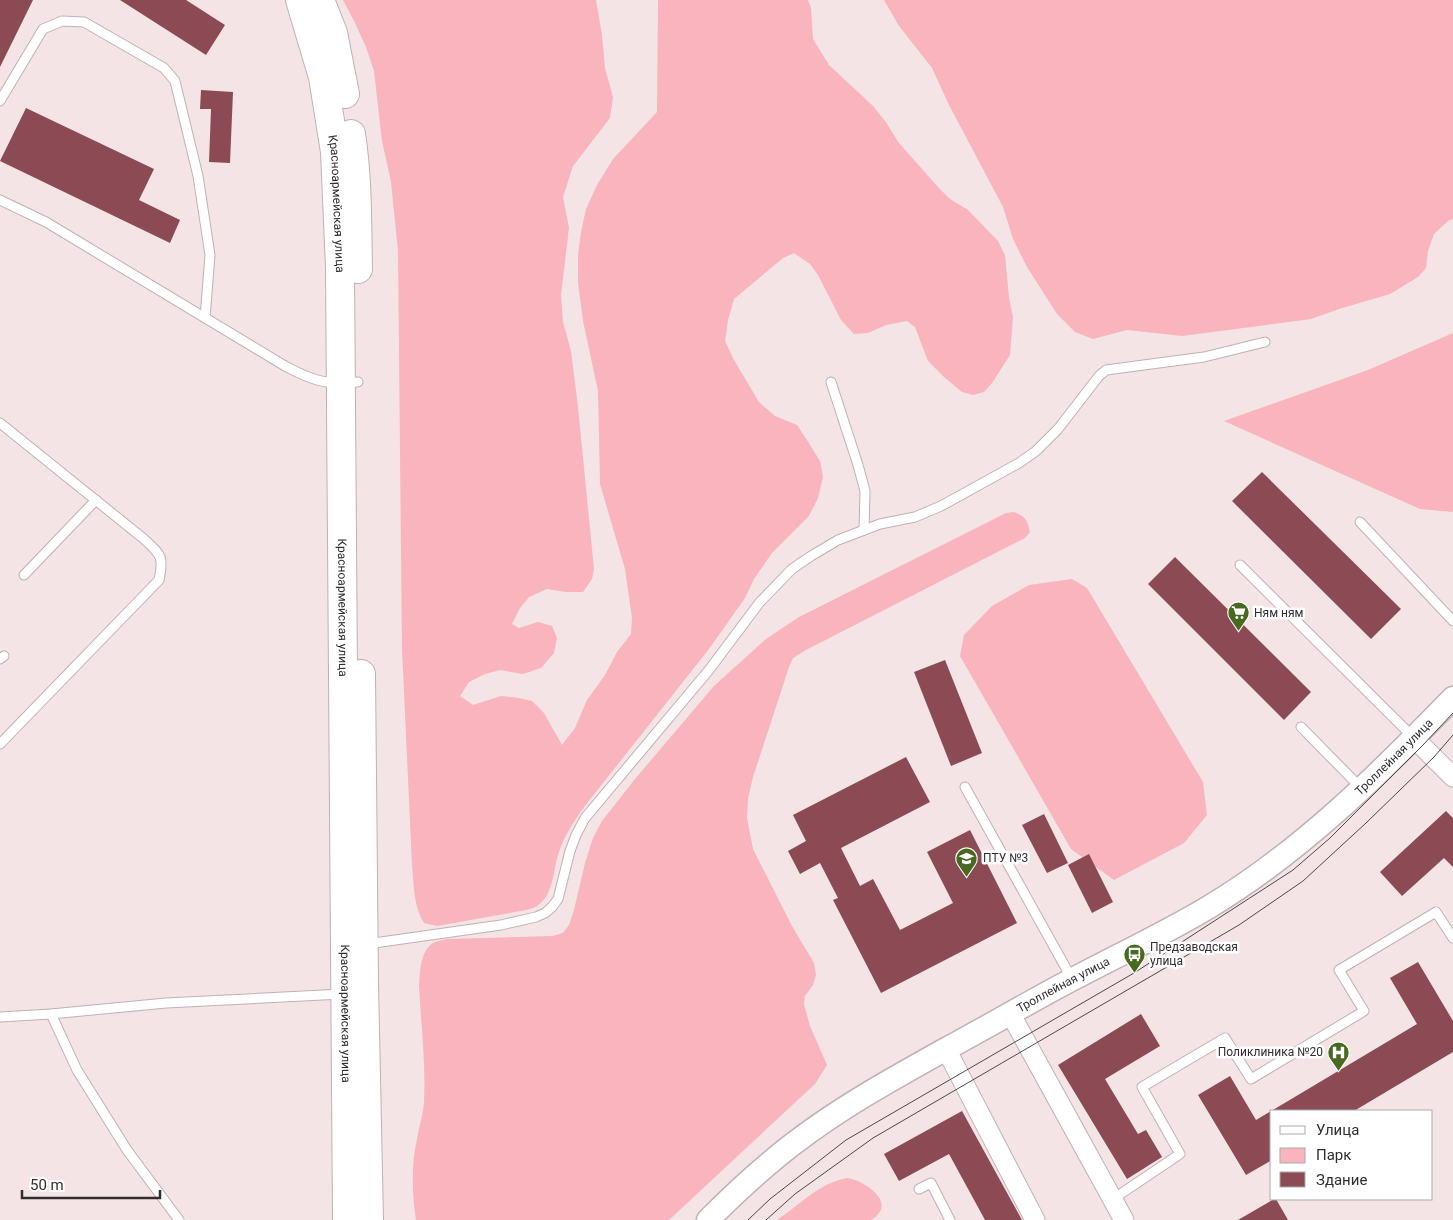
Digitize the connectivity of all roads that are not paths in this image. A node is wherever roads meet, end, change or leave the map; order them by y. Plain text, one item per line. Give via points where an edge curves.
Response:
1 (300, 0) edge
2 (320, 0) edge
3 (0, 101) edge
4 (0, 200) edge
5 (205, 318) junction
6 (1265, 342) dead end
7 (831, 382) dead end
8 (349, 383) junction
9 (0, 423) edge
10 (96, 500) junction
11 (1360, 522) dead end
12 (864, 530) junction
13 (1240, 565) dead end
14 (24, 575) dead end
15 (1453, 622) edge
16 (1453, 698) edge
17 (1301, 727) dead end
18 (1414, 738) junction
19 (0, 744) edge
20 (1453, 777) edge
21 (965, 787) dead end
22 (1362, 789) junction
23 (1453, 938) edge
24 (364, 944) junction
25 (1072, 979) junction
26 (351, 987) junction
27 (50, 1014) junction
28 (1010, 1014) junction
29 (0, 1017) edge
30 (946, 1049) junction
31 (919, 1189) dead end
32 (1112, 1199) junction
33 (179, 1220) edge
34 (347, 1220) edge
35 (369, 1220) edge
36 (708, 1220) edge
37 (950, 1220) edge
38 (1034, 1220) edge
39 (1124, 1220) edge

1 - 8 main road, Красноармейская улица via 323,77 335,152
2 - 8 main road, Красноармейская улица via 333,33 354,152 357,220
3 - 5 lane via 43,29 62,21 84,22 164,68 176,81 198,176 210,255
4 - 5 lane via 46,222
5 - 8 lane via 303,375 321,382
6 - 12 lane via 1204,356 1106,370 1058,429 1019,463 941,506 915,517
7 - 12 lane via 865,491
8 - 24 main road, Красноармейская улица
8 - 26 main road, Красноармейская улица
9 - 10 lane
10 - 14 lane
10 - 19 lane via 160,554 159,580
11 - 15 lane
12 - 24 lane via 838,540 792,569 760,602 709,670 585,818 570,851 558,900 552,907 536,917 501,925
13 - 18 lane
16 - 18 street, Троллейная улица
17 - 22 lane
18 - 20 street
18 - 22 street, Троллейная улица
21 - 25 lane
22 - 25 street, Троллейная улица via 1301,842 1246,883 1208,907
23 - 32 lane via 1436,912 1339,970 1364,1011 1251,1079 1225,1038 1142,1086 1180,1154
24 - 26 main road, Красноармейская улица
25 - 28 street, Троллейная улица
26 - 27 lane
26 - 34 main road, Красноармейская улица
26 - 35 main road, Красноармейская улица
27 - 29 lane
27 - 33 lane via 77,1070 127,1150
28 - 30 street, Троллейная улица
28 - 32 street
30 - 36 street, Троллейная улица via 868,1093 794,1143 742,1186
30 - 38 street
31 - 37 lane via 931,1183
32 - 39 street

